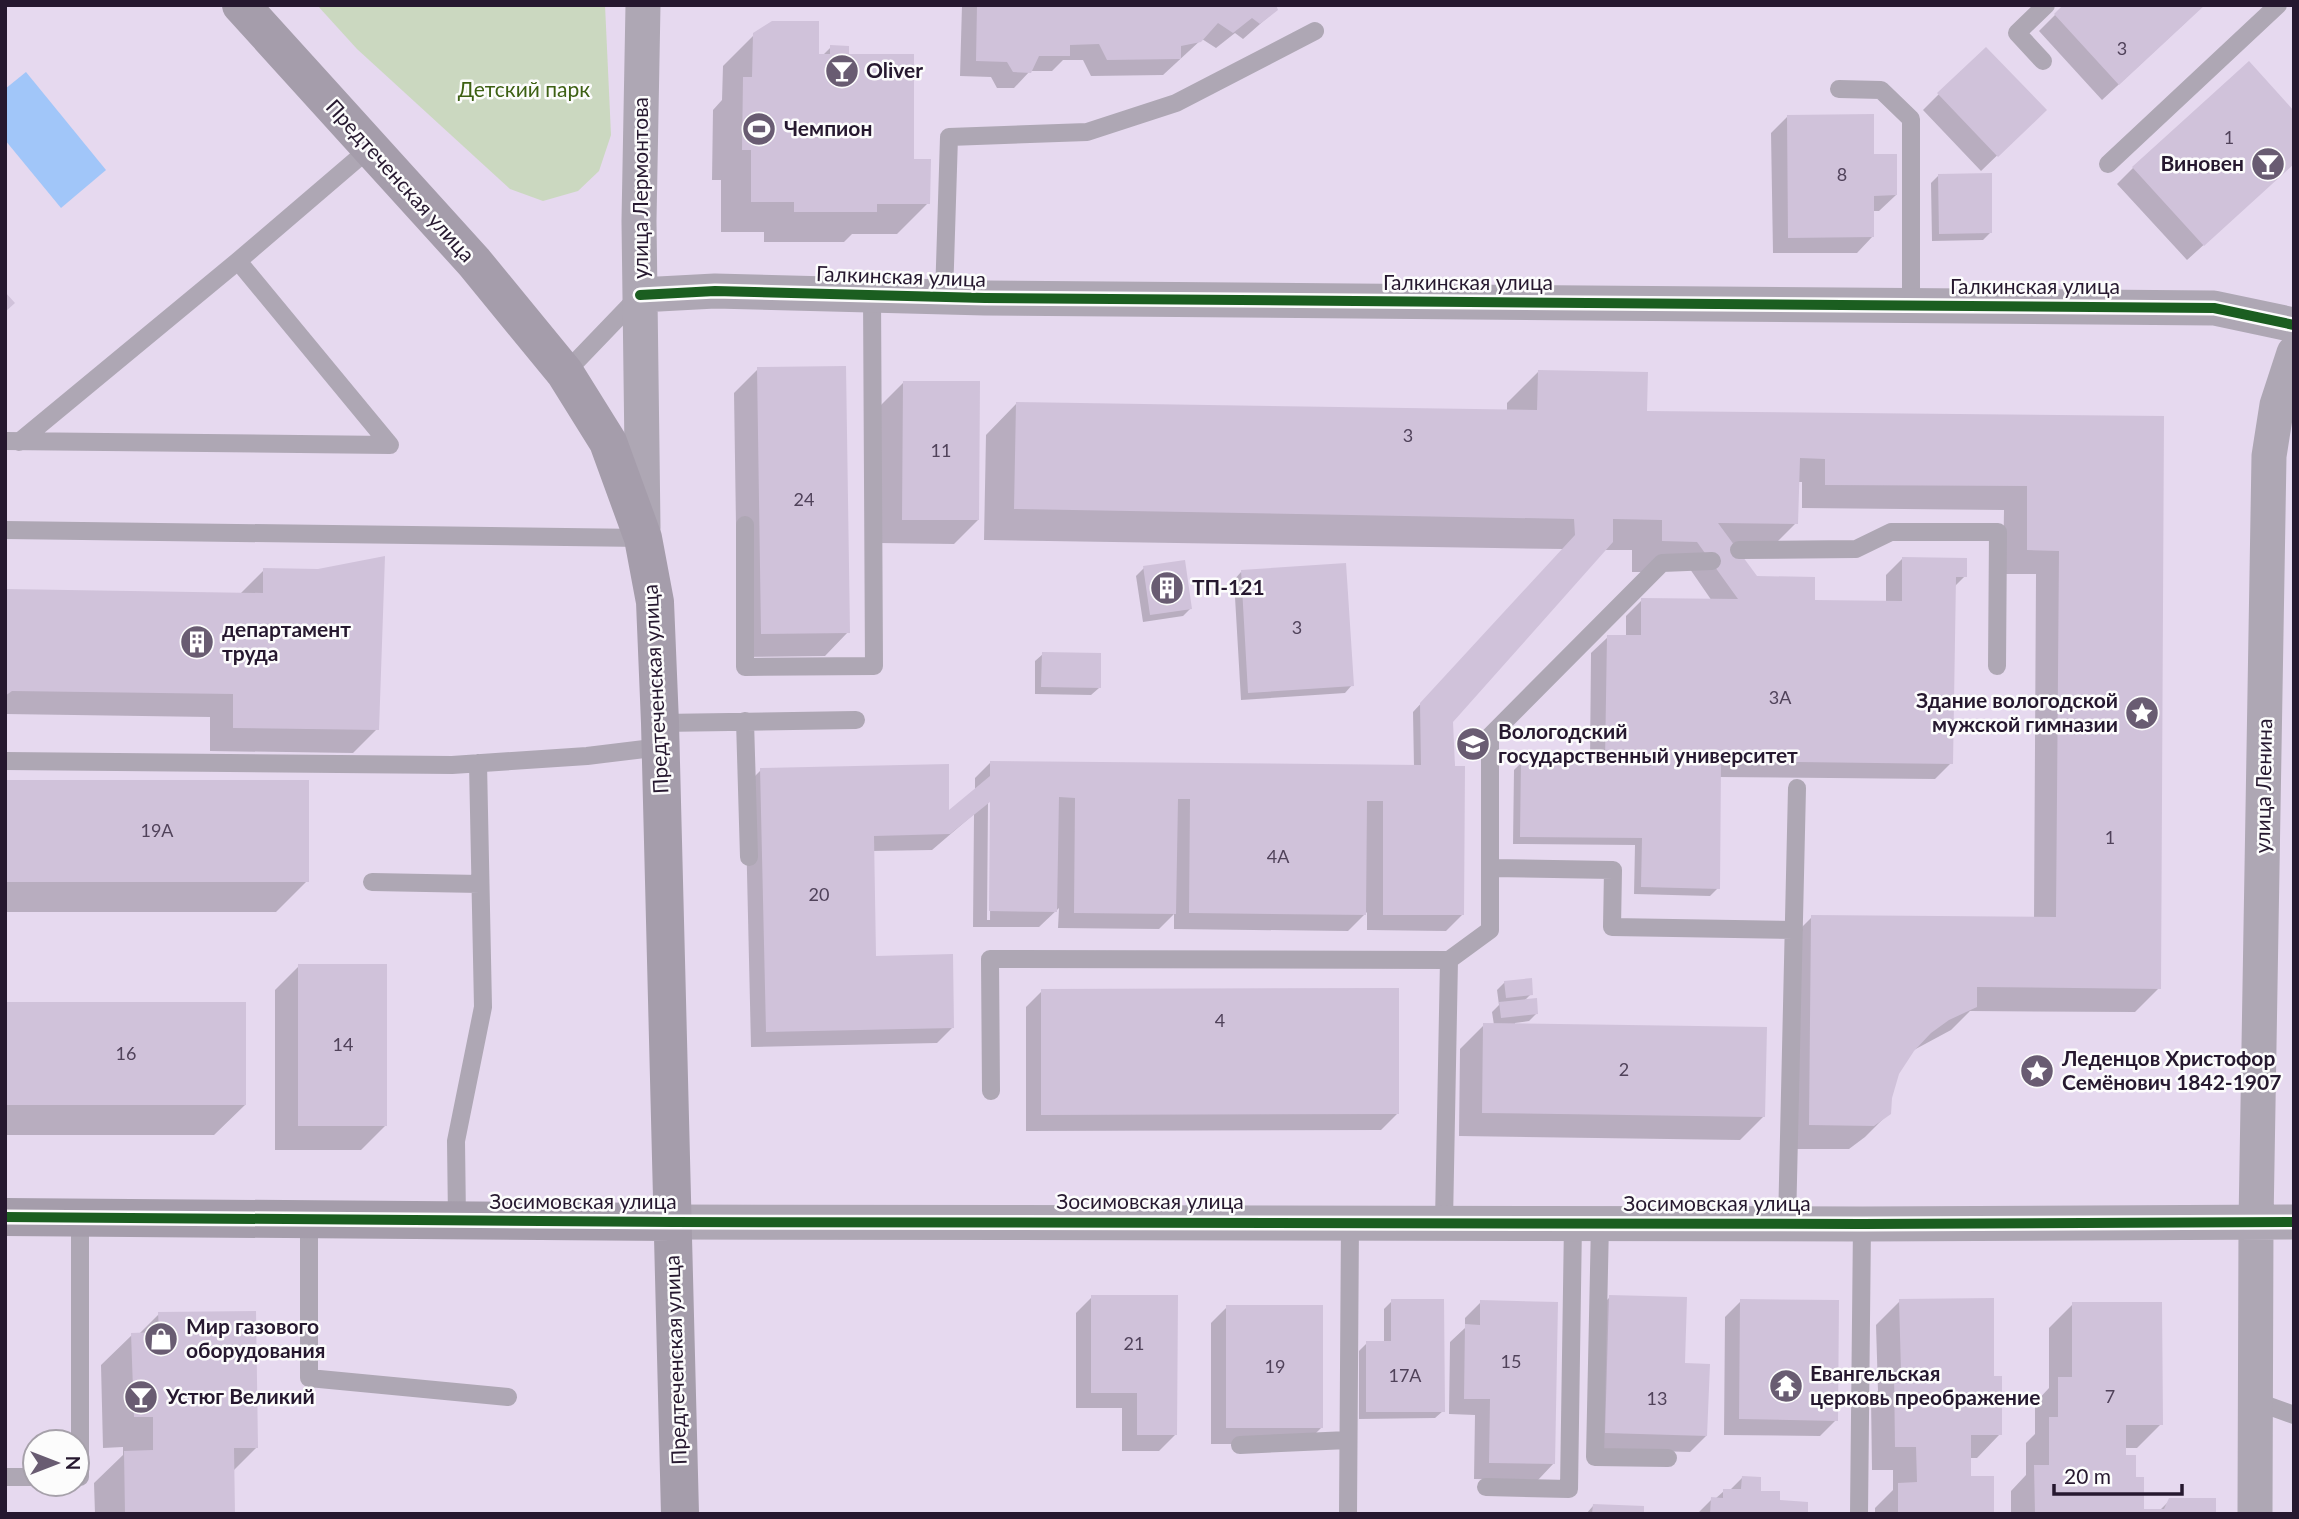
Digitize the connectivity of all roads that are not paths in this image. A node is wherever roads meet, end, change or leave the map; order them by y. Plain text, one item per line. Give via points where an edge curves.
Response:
1 (241, 5) edge
2 (643, 5) edge
3 (2046, 5) edge
4 (2278, 5) edge
5 (1315, 31) dead end
6 (2043, 61) dead end
7 (1839, 89) dead end
8 (370, 148) junction
9 (2108, 164) dead end
10 (238, 261) junction
11 (640, 295) junction
12 (872, 295) junction
13 (944, 297) junction
14 (1911, 306) junction
15 (2294, 326) edge
16 (2294, 353) edge
17 (565, 373) junction
18 (12, 441) edge
19 (744, 525) dead end
20 (5, 530) edge
21 (643, 538) junction
22 (1739, 550) dead end
23 (1712, 561) dead end
24 (1997, 666) dead end
25 (856, 720) dead end
26 (745, 721) junction
27 (661, 735) junction
28 (5, 761) edge
29 (478, 763) junction
30 (1797, 788) dead end
31 (749, 857) dead end
32 (1490, 868) junction
33 (372, 882) dead end
34 (480, 884) junction
35 (1794, 930) junction
36 (1449, 960) junction
37 (991, 1091) dead end
38 (5, 1217) edge
39 (80, 1218) junction
40 (309, 1219) junction
41 (457, 1220) junction
42 (672, 1222) junction
43 (1350, 1222) junction
44 (1444, 1222) junction
45 (2294, 1222) edge
46 (1586, 1223) junction
47 (2256, 1223) junction
48 (1787, 1224) junction
49 (1862, 1224) junction
50 (508, 1397) dead end
51 (2255, 1401) junction
52 (2294, 1415) edge
53 (80, 1428) edge
54 (1348, 1440) junction
55 (1240, 1445) dead end
56 (1668, 1458) dead end
57 (1486, 1487) dead end
58 (680, 1514) edge
59 (1348, 1514) edge
60 (1858, 1514) edge
61 (2255, 1514) edge

1 - 8 street, Предтеченская улица
2 - 11 street, улица Лермонтова
3 - 6 lane via 2017,33
4 - 9 lane
5 - 13 lane via 1176,103 1087,132 949,137
7 - 14 lane via 1881,90 1911,119
8 - 10 lane
8 - 17 street, Предтеченская улица via 474,262
10 - 18 lane
10 - 18 lane via 390,445
11 - 12 street, Галкинская улица via 715,291
11 - 17 lane
11 - 21 street, улица Лермонтова
12 - 13 street, Галкинская улица
12 - 19 lane via 874,666 745,667
13 - 14 street, Галкинская улица
14 - 15 street, Галкинская улица via 2214,308
16 - 47 street, улица Ленина via 2277,405 2269,456
17 - 21 street, Предтеченская улица via 608,442
20 - 21 lane
21 - 27 street, Предтеченская улица via 654,602
22 - 24 lane via 1856,549 1891,532 1998,532
23 - 32 lane via 1662,563 1490,736
25 - 26 lane
26 - 27 lane
26 - 31 lane
27 - 29 lane via 587,756
27 - 42 street, Предтеченская улица
28 - 29 lane
29 - 34 lane
30 - 35 lane
32 - 35 lane via 1612,870 1612,927
32 - 36 lane via 1490,930
33 - 34 lane
34 - 41 lane via 483,1007 456,1142
35 - 48 lane
36 - 37 lane via 990,959
36 - 44 lane
38 - 39 street, Зосимовская улица
39 - 40 street, Зосимовская улица
39 - 53 lane
40 - 41 street, Зосимовская улица
40 - 50 lane via 309,1378
41 - 42 street, Зосимовская улица
42 - 43 street, Зосимовская улица
42 - 58 street, Предтеченская улица
43 - 44 street, Зосимовская улица
43 - 54 lane
44 - 46 street, Зосимовская улица
45 - 47 street, Зосимовская улица
46 - 48 street, Зосимовская улица
46 - 56 lane via 1595,1457
46 - 57 lane via 1569,1489
47 - 49 street, Зосимовская улица
47 - 51 street, улица Ленина
48 - 49 street, Зосимовская улица
49 - 60 lane
51 - 52 lane
51 - 61 street, улица Ленина
54 - 55 lane
54 - 59 lane

